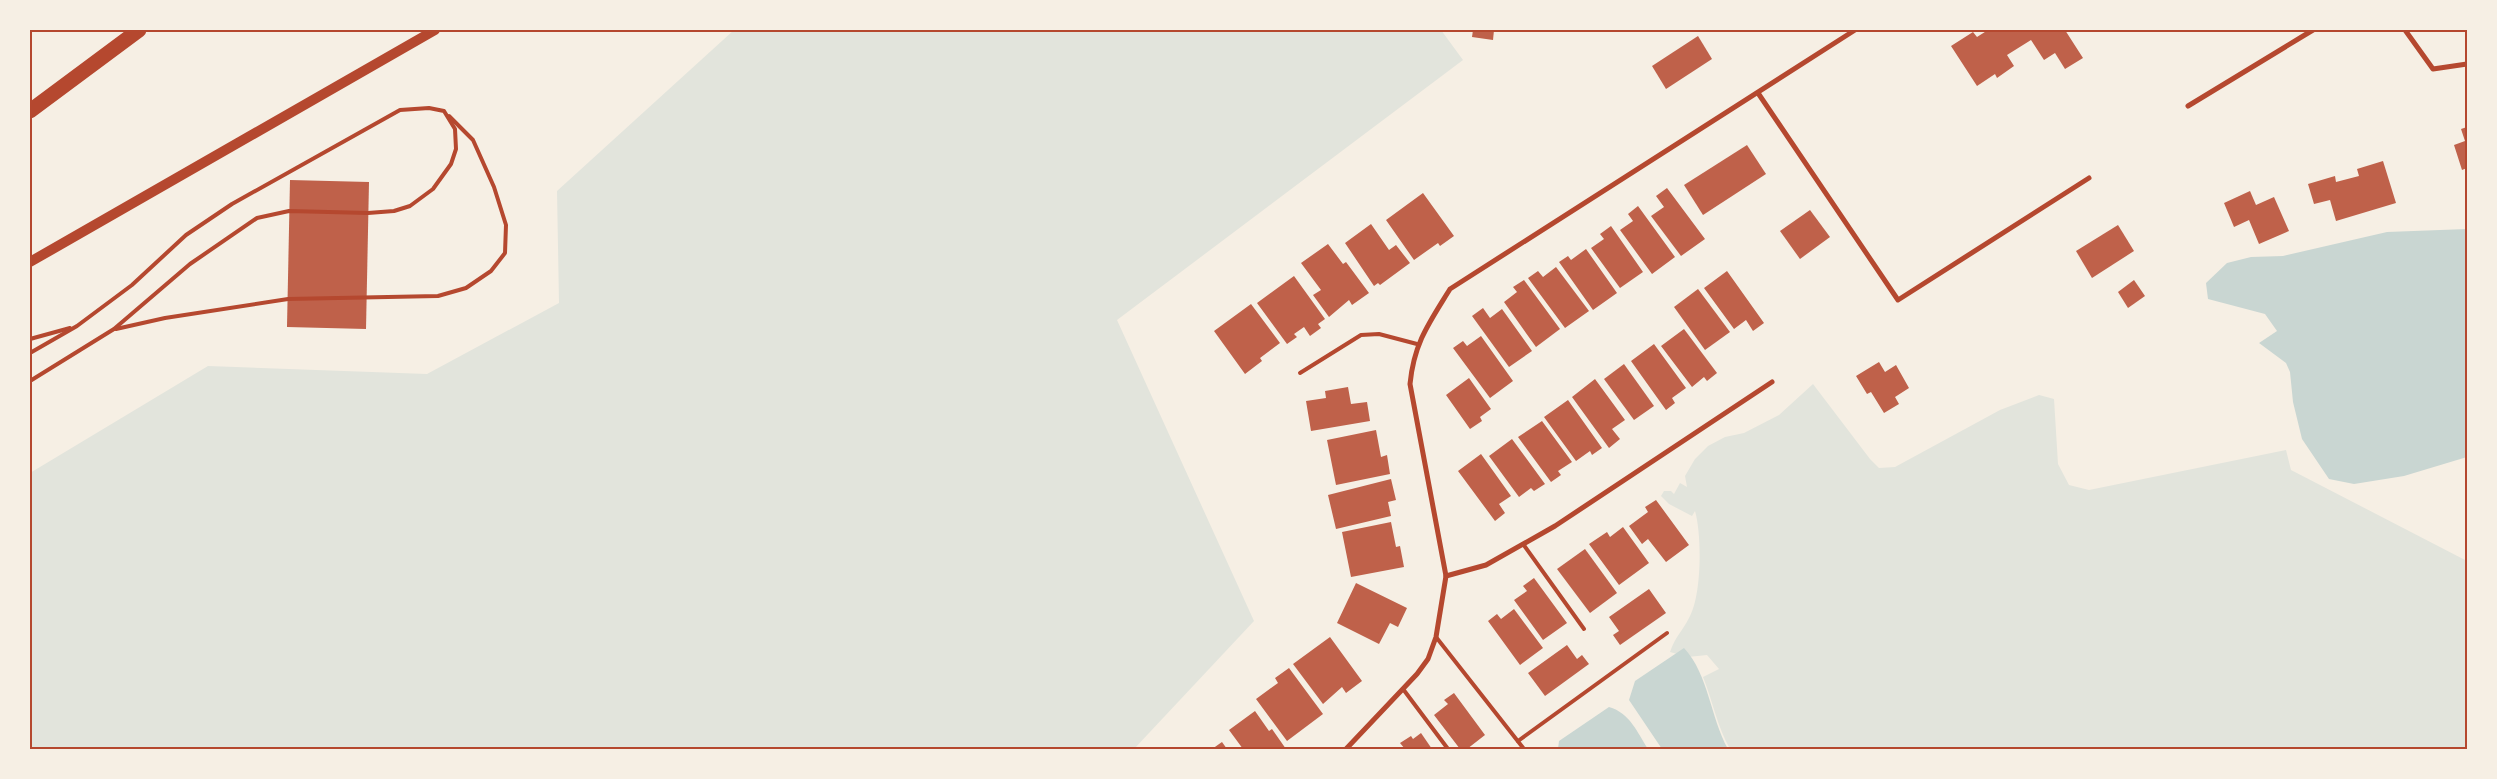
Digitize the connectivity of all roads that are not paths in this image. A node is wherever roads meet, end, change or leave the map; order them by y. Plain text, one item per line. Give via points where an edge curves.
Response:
1 (139, 30) edge
2 (435, 30) edge
3 (1855, 30) edge
4 (2313, 30) edge
5 (2405, 30) edge
6 (2467, 64) edge
7 (1758, 93) junction
8 (2188, 106) dead end
9 (30, 111) edge
10 (444, 112) junction
11 (2089, 178) dead end
12 (30, 262) edge
13 (77, 326) junction
14 (114, 329) junction
15 (30, 339) edge
16 (1417, 344) junction
17 (30, 353) edge
18 (1300, 373) dead end
19 (30, 381) edge
20 (1772, 382) dead end
21 (1523, 544) junction
22 (1446, 576) junction
23 (1584, 629) dead end
24 (1667, 632) dead end
25 (1436, 637) junction
26 (1403, 689) junction
27 (1518, 741) junction
28 (1346, 749) edge
29 (1448, 749) edge
30 (1524, 749) edge

1 - 9 highway
2 - 12 main road
3 - 7 street
4 - 8 street
5 - 6 street via 2433,69
7 - 11 street via 1898,300
7 - 16 street via 1450,289
10 - 13 lane via 429,108 400,110 232,204 186,235 132,285
10 - 14 lane via 455,129 456,149 451,164 434,189 410,206 368,213 290,211 257,218 190,264
10 - 14 lane via 473,140 506,225 505,253 491,271 466,288 438,296 288,299
13 - 15 lane
13 - 17 lane
14 - 19 lane
16 - 18 lane via 1379,334 1361,335
16 - 22 street via 1410,384
20 - 21 street
21 - 22 street via 1486,565
21 - 23 lane
22 - 25 street
24 - 27 lane
25 - 26 street via 1428,659
25 - 27 lane
26 - 28 street
26 - 29 lane
27 - 30 lane

